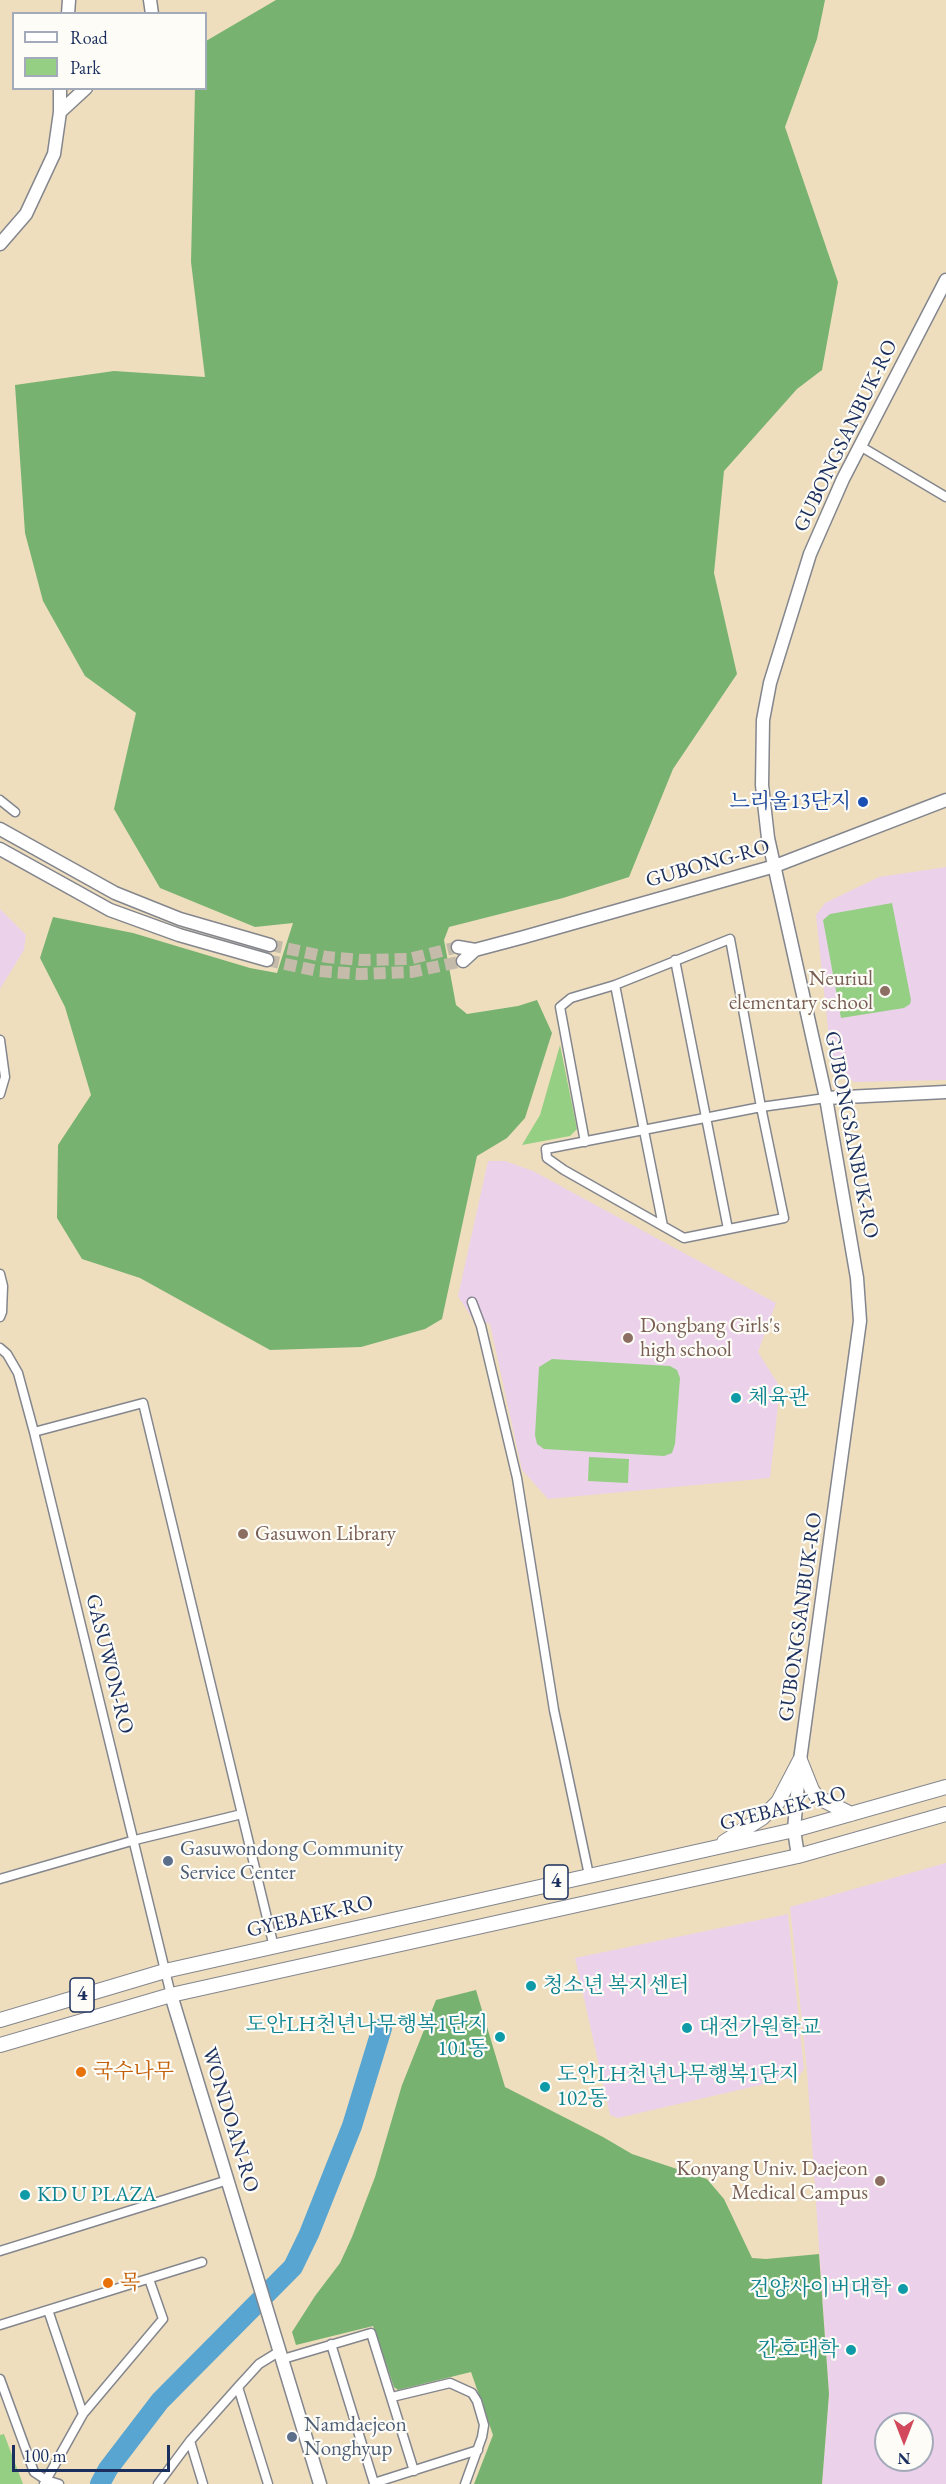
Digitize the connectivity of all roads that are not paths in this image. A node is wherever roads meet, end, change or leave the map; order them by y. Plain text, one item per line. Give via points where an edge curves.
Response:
1 (60, 90) edge
2 (84, 90) edge
3 (60, 112) junction
4 (0, 244) edge
5 (946, 280) edge
6 (860, 446) junction
7 (946, 497) edge
8 (0, 800) edge
9 (946, 800) edge
10 (15, 812) dead end
11 (0, 829) edge
12 (0, 849) edge
13 (775, 866) junction
14 (270, 945) tunnel mouth
15 (458, 947) tunnel mouth
16 (475, 950) junction
17 (267, 960) tunnel mouth
18 (675, 960) junction
19 (463, 961) tunnel mouth
20 (615, 985) junction
21 (0, 1040) edge
22 (2, 1076) edge
23 (946, 1092) edge
24 (0, 1094) edge
25 (826, 1098) junction
26 (761, 1107) junction
27 (706, 1118) junction
28 (644, 1130) junction
29 (585, 1142) junction
30 (663, 1227) junction
31 (728, 1229) junction
32 (0, 1274) edge
33 (472, 1302) dead end
34 (0, 1317) edge
35 (0, 1348) edge
36 (34, 1432) junction
37 (800, 1760) junction
38 (946, 1787) edge
39 (242, 1814) junction
40 (851, 1814) junction
41 (946, 1814) edge
42 (794, 1830) junction
43 (135, 1840) junction
44 (715, 1848) junction
45 (798, 1856) junction
46 (589, 1875) junction
47 (0, 1879) edge
48 (274, 1947) junction
49 (165, 1971) junction
50 (171, 1995) junction
51 (0, 2019) edge
52 (0, 2045) edge
53 (228, 2180) junction
54 (0, 2251) edge
55 (202, 2262) dead end
56 (149, 2279) junction
57 (48, 2310) junction
58 (0, 2325) edge
59 (331, 2344) junction
60 (281, 2355) junction
61 (0, 2379) edge
62 (238, 2387) junction
63 (392, 2397) junction
64 (82, 2414) junction
65 (190, 2441) junction
66 (478, 2450) junction
67 (414, 2471) junction
68 (45, 2482) edge
69 (374, 2483) edge
70 (59, 2484) edge
71 (158, 2484) edge
72 (203, 2484) edge
73 (268, 2484) edge
74 (320, 2484) edge
75 (465, 2484) edge

1 - 3 main road
2 - 3 main road
3 - 4 main road via 54,154 26,214
5 - 6 main road, GUBONGSANBUK-RO
6 - 7 street
6 - 13 main road, GUBONGSANBUK-RO via 810,554 770,683 763,720 762,785
8 - 10 street
9 - 13 main road, GUBONG-RO
11 - 14 main road via 115,893 180,919
12 - 17 main road via 110,910
13 - 16 main road, GUBONG-RO
13 - 25 main road, GUBONGSANBUK-RO
15 - 16 main road
16 - 19 main road
18 - 20 street
18 - 26 street via 730,939
18 - 27 street
20 - 28 street
20 - 29 street via 571,998 560,1007
21 - 22 street
22 - 24 street
23 - 25 main road
25 - 26 street
25 - 37 main road, GUBONGSANBUK-RO via 857,1278 860,1321
26 - 27 street
26 - 31 street via 784,1218
27 - 28 street
27 - 31 street
28 - 29 street
28 - 30 street
29 - 30 street via 546,1149 547,1158
30 - 31 street via 684,1238
32 - 34 street
33 - 46 street via 482,1326 517,1478 554,1710
35 - 36 street, GASUWON-RO via 18,1373
36 - 39 street via 143,1403
36 - 43 street, GASUWON-RO
37 - 40 main road via 817,1797
37 - 42 main road, GUBONGSANBUK-RO
37 - 44 main road via 778,1802 762,1818
38 - 40 main road, GYEBAEK-RO / 4
39 - 43 street
39 - 48 street
40 - 42 main road, GYEBAEK-RO / 4
41 - 45 main road, 4
42 - 44 main road, GYEBAEK-RO / 4
42 - 45 main road, GUBONGSANBUK-RO
43 - 47 street
43 - 49 street, GASUWON-RO
44 - 46 main road, GYEBAEK-RO / 4
45 - 50 main road, 4
46 - 48 main road, GYEBAEK-RO / 4
48 - 49 main road, GYEBAEK-RO / 4
49 - 50 street, GASUWON-RO
49 - 51 main road, GYEBAEK-RO / 4
50 - 52 main road, 4
50 - 53 main road, WONDOAN-RO
53 - 54 street
53 - 60 main road, WONDOAN-RO
55 - 56 street
56 - 57 street
56 - 64 street via 163,2319
57 - 58 street
57 - 64 street
59 - 60 street
59 - 63 street via 371,2333
59 - 69 street
60 - 62 street via 259,2364
60 - 74 main road
61 - 68 street via 34,2472
62 - 65 street
62 - 73 street
63 - 66 street via 450,2382 472,2393 484,2425
63 - 67 street
64 - 68 street
65 - 71 street
65 - 72 street
66 - 67 street
66 - 75 street
67 - 69 street
68 - 70 street

